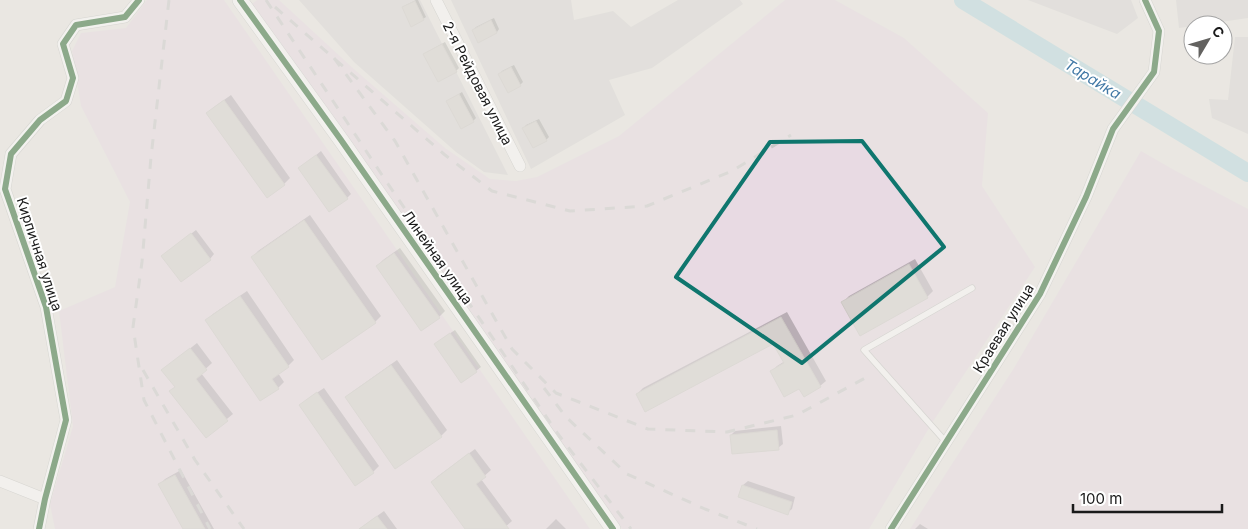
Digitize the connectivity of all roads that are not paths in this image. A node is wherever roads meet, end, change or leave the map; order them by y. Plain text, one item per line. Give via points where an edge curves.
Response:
1 (139, 0) edge
2 (240, 0) edge
3 (436, 0) edge
4 (1145, 0) edge
5 (520, 166) dead end
6 (972, 288) dead end
7 (946, 442) junction
8 (0, 481) edge
9 (45, 499) junction
10 (39, 529) edge
11 (613, 529) edge
12 (891, 529) edge

1 - 9 street, Кирпичная улица via 125,17 76,25 63,44 73,78 66,101 40,120 11,154 5,189 46,307 66,420
2 - 11 street, Линейная улица
3 - 5 street, 2-я Рейдовая улица
4 - 7 street, Краевая улица via 1159,31 1154,72 1113,129 1086,197 1040,294
6 - 7 lane via 864,350
7 - 12 street, Краевая улица
8 - 9 street
9 - 10 street

